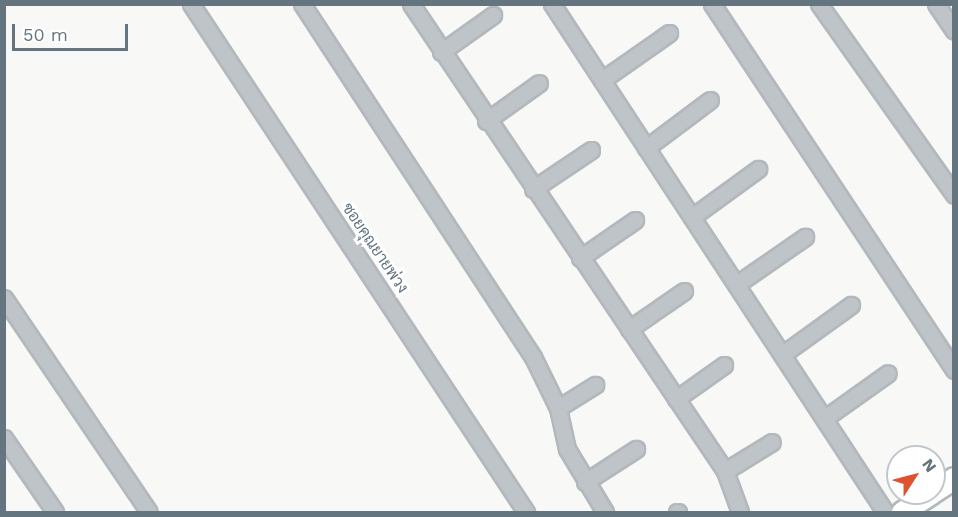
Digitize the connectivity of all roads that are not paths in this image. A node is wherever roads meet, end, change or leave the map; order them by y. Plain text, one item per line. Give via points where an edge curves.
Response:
1 (192, 4) edge
2 (302, 4) edge
3 (411, 4) edge
4 (712, 4) edge
5 (819, 4) edge
6 (936, 4) edge
7 (556, 6) edge
8 (493, 15) dead end
9 (954, 31) edge
10 (669, 33) dead end
11 (441, 52) junction
12 (602, 80) junction
13 (538, 83) dead end
14 (710, 100) dead end
15 (486, 121) junction
16 (646, 148) junction
17 (591, 150) dead end
18 (758, 169) dead end
19 (533, 189) junction
20 (954, 195) edge
21 (692, 217) junction
22 (635, 220) dead end
23 (805, 237) dead end
24 (580, 258) junction
25 (737, 284) junction
26 (684, 291) dead end
27 (4, 298) edge
28 (851, 305) dead end
29 (629, 329) junction
30 (783, 354) junction
31 (724, 365) dead end
32 (954, 370) edge
33 (888, 373) dead end
34 (595, 385) dead end
35 (676, 399) junction
36 (558, 408) junction
37 (825, 417) junction
38 (4, 438) edge
39 (772, 442) dead end
40 (636, 449) dead end
41 (11, 461) edge
42 (725, 471) junction
43 (585, 482) junction
44 (738, 505) edge
45 (55, 513) edge
46 (149, 513) edge
47 (526, 513) edge
48 (605, 513) edge
49 (752, 513) edge
50 (885, 513) edge

1 - 47 street, ซอยคุณยายพ่วง
2 - 36 street via 533,357
3 - 11 street
4 - 32 street
5 - 20 street
6 - 9 street
7 - 12 street
8 - 11 street
10 - 12 street
11 - 15 street
12 - 16 street
13 - 15 street
14 - 16 street
15 - 19 street
16 - 21 street
17 - 19 street
18 - 21 street
19 - 24 street
21 - 25 street
22 - 24 street
23 - 25 street
24 - 29 street
25 - 30 street
26 - 29 street
27 - 46 street
28 - 30 street
29 - 35 street
30 - 37 street
31 - 35 street
33 - 37 street
34 - 36 street
35 - 42 street
36 - 43 street via 567,449
37 - 50 street
38 - 41 street
39 - 42 street
40 - 43 street
41 - 45 street
42 - 44 street
43 - 48 street
44 - 49 street

